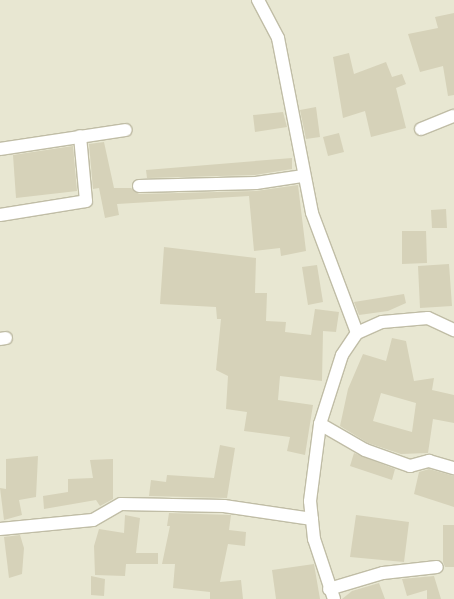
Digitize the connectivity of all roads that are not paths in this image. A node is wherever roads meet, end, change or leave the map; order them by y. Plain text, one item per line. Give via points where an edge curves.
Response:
1 (258, 0) edge
2 (454, 116) edge
3 (421, 128) dead end
4 (126, 130) dead end
5 (80, 136) junction
6 (0, 149) edge
7 (303, 176) junction
8 (139, 186) dead end
9 (0, 215) edge
10 (454, 314) edge
11 (450, 327) edge
12 (357, 333) junction
13 (322, 425) junction
14 (454, 468) edge
15 (312, 519) junction
16 (0, 529) edge
17 (437, 568) dead end
18 (333, 592) edge

1 - 7 street via 278,38
2 - 3 street
4 - 5 street
5 - 6 street
5 - 9 street via 86,201
7 - 8 street via 256,183
7 - 12 street via 312,213
10 - 11 street
11 - 12 street via 428,318 404,318
12 - 13 street via 342,355
13 - 14 street via 365,450 410,466 429,461
13 - 15 street via 310,493
15 - 16 street via 224,506 121,504 93,520
15 - 18 street
17 - 18 street via 348,582

